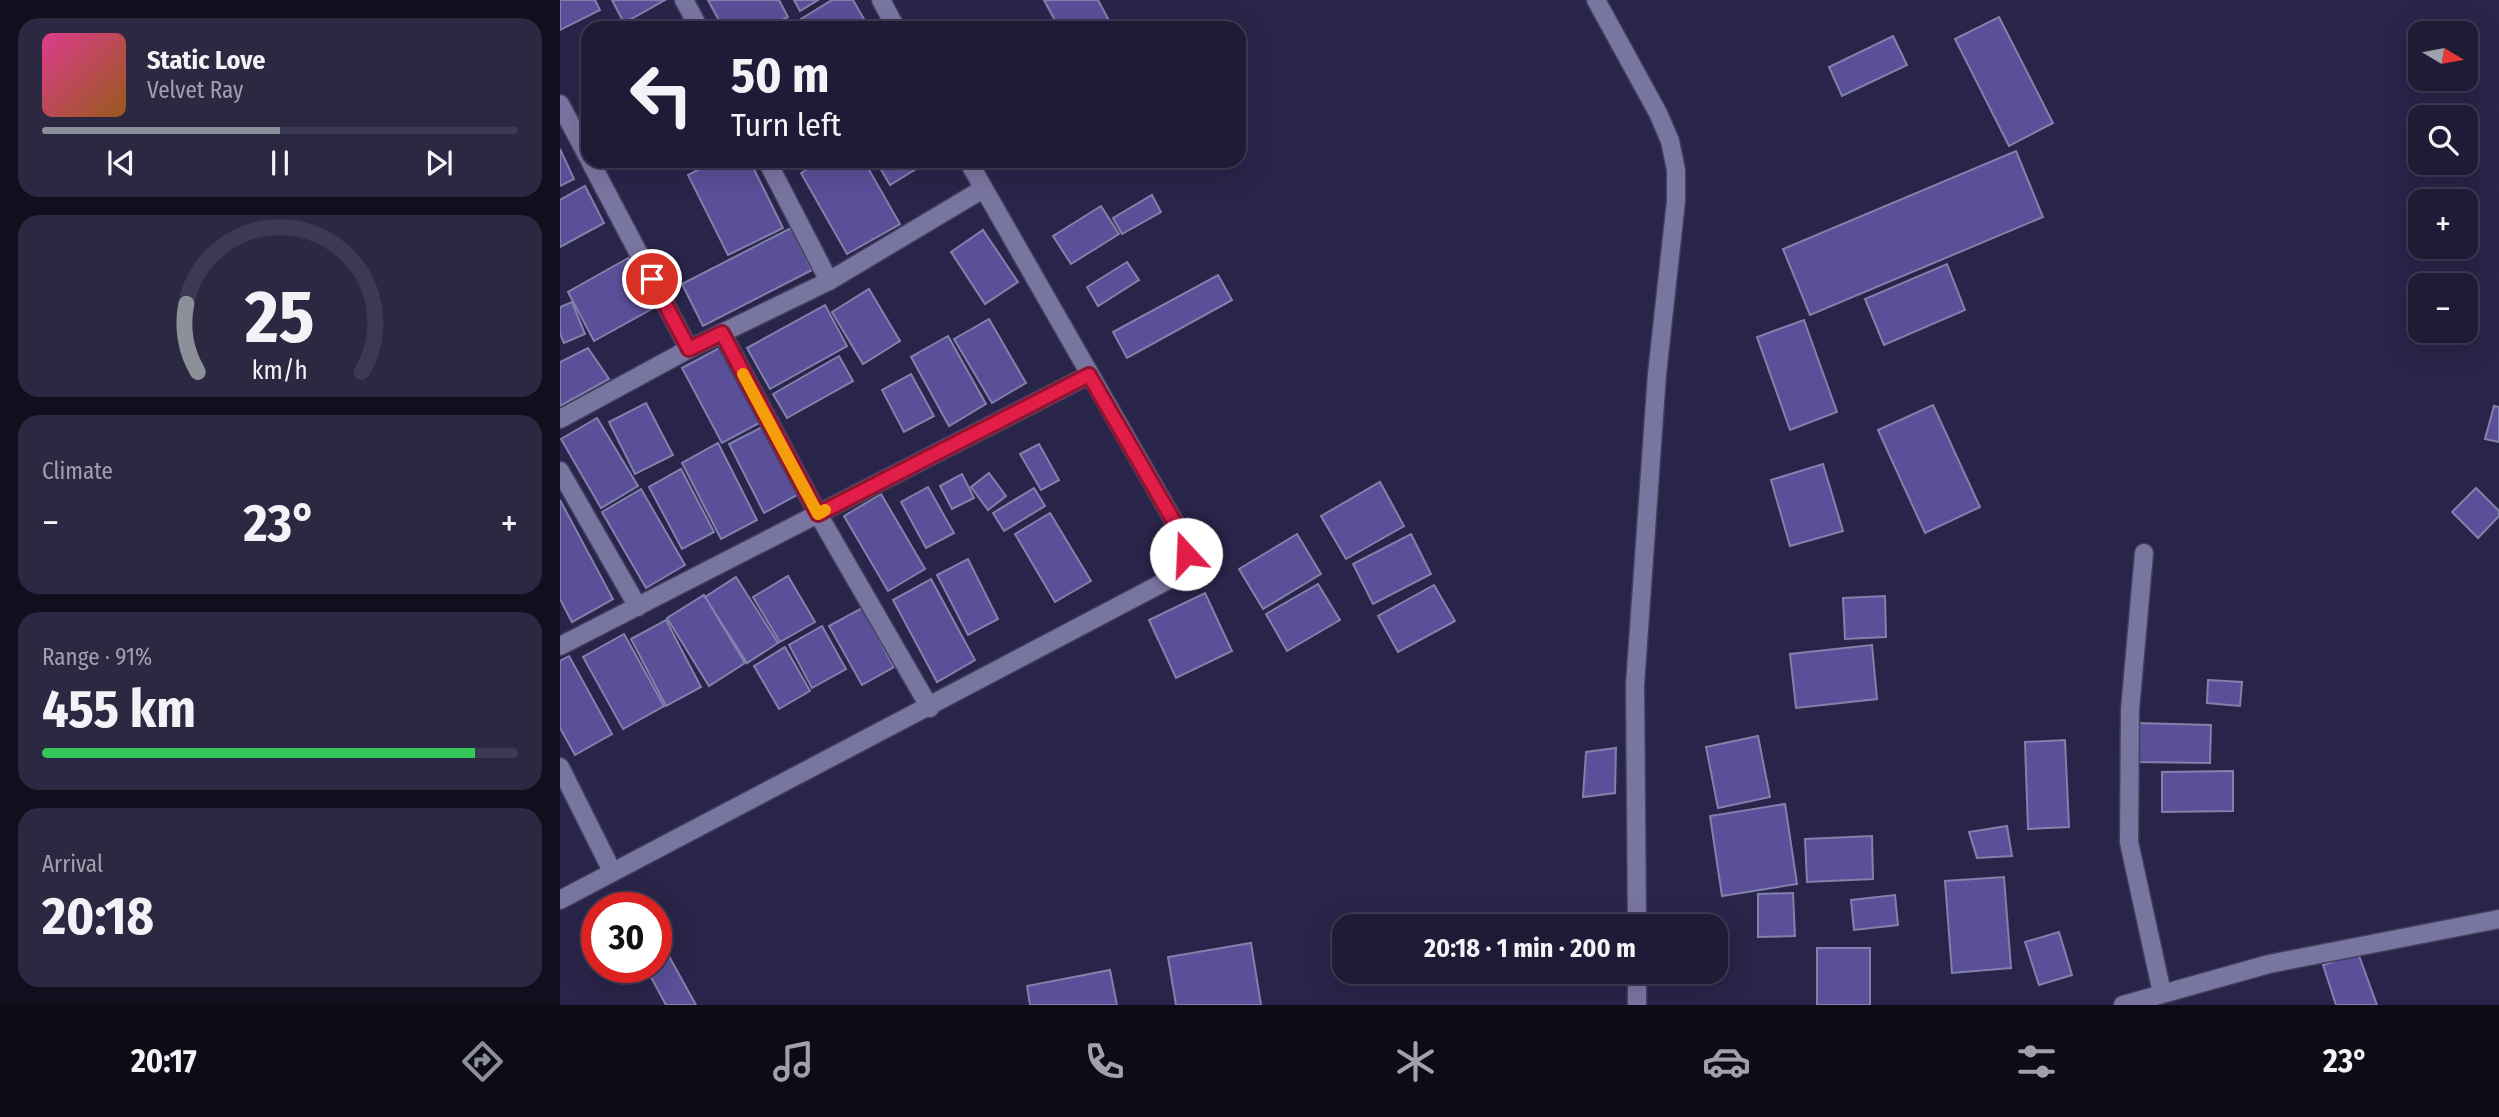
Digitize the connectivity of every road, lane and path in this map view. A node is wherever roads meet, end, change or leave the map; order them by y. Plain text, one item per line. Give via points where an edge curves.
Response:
1 (684, 0) edge
2 (881, 0) edge
3 (1596, 0) edge
4 (695, 21) edge
5 (892, 21) edge
6 (560, 104) edge
7 (581, 144) edge
8 (594, 168) edge
9 (771, 168) edge
10 (972, 168) edge
11 (983, 189) junction
12 (829, 281) junction
13 (722, 333) junction
14 (689, 349) junction
15 (1089, 375) junction
16 (560, 419) edge
17 (560, 471) edge
18 (818, 514) junction
19 (2144, 553) dead end
20 (638, 607) junction
21 (560, 646) edge
22 (930, 708) junction
23 (560, 767) edge
24 (612, 872) junction
25 (560, 900) edge
26 (1637, 914) edge
27 (2499, 919) edge
28 (1637, 984) edge
29 (2162, 993) junction
30 (1637, 1005) edge
31 (2123, 1005) edge

1 - 4 street
2 - 5 street
3 - 26 street via 1662,122 1676,170 1635,685
6 - 7 street
8 - 14 street
9 - 12 street
10 - 11 street
11 - 12 street
11 - 15 street
12 - 13 street
13 - 14 street
13 - 18 street
14 - 16 street
15 - 18 street
15 - 22 street via 1186,542 1186,554 1170,579
17 - 20 street
18 - 20 street
18 - 22 street
19 - 29 street via 2130,710 2129,842
20 - 21 street
22 - 24 street
23 - 24 street
24 - 25 street
27 - 29 street via 2269,964
28 - 30 street
29 - 31 street

